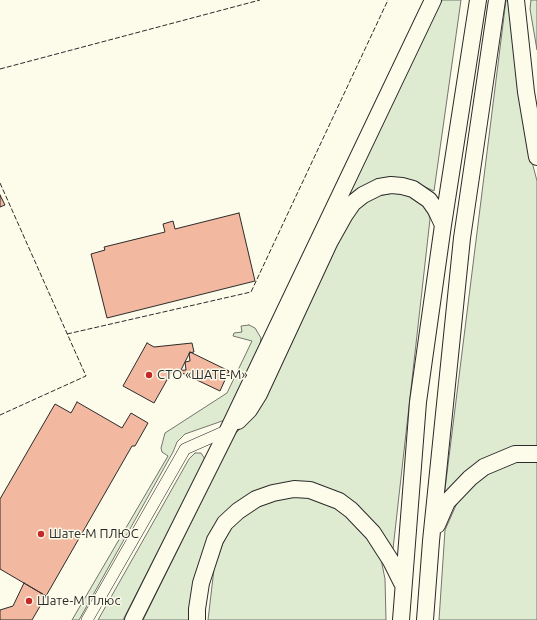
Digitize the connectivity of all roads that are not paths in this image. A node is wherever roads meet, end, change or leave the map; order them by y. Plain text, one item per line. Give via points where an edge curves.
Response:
1 (434, 0) edge
2 (478, 0) edge
3 (498, 0) edge
4 (516, 0) edge
5 (537, 157) edge
6 (443, 225) junction
7 (228, 430) junction
8 (537, 454) edge
9 (431, 541) junction
10 (402, 583) junction
11 (87, 620) edge
12 (133, 620) edge
13 (197, 620) edge
14 (401, 620) edge
15 (425, 620) edge

1 - 7 highway
2 - 6 highway
3 - 9 highway via 462,238
4 - 5 highway via 526,92
6 - 7 highway via 429,200 413,189 402,186 379,187 363,195 353,204 330,241 259,394 249,410
6 - 10 highway via 418,402
7 - 11 street via 185,449
7 - 12 highway
8 - 9 highway via 515,454 500,459 470,478 447,502
9 - 15 highway
10 - 13 highway via 373,533 351,510 339,501 310,490 294,489 256,499 225,523 215,540 201,583
10 - 14 highway

